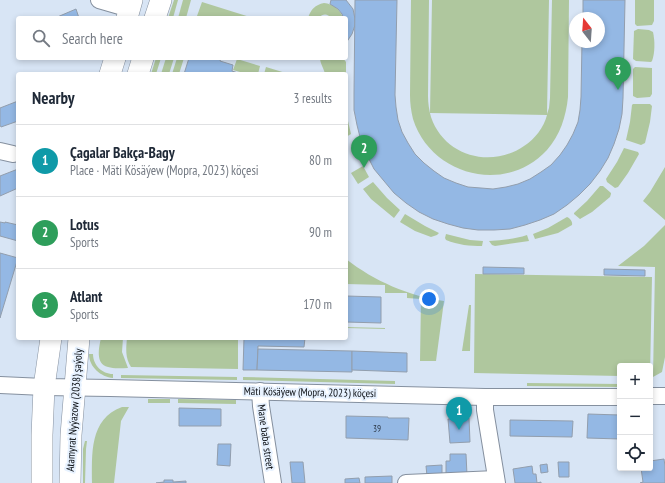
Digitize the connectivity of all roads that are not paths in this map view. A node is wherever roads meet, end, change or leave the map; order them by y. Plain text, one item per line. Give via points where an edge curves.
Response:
1 (99, 0) edge
2 (161, 0) edge
3 (130, 9) edge
4 (156, 16) edge
5 (114, 60) edge
6 (142, 60) edge
7 (111, 72) edge
8 (139, 72) edge
9 (51, 340) edge
10 (79, 340) edge
11 (0, 385) edge
12 (44, 387) junction
13 (76, 388) junction
14 (260, 391) junction
15 (653, 396) edge
16 (665, 396) edge
17 (485, 397) junction
18 (617, 397) edge
19 (497, 481) edge
20 (42, 483) edge
21 (70, 483) edge
22 (273, 483) edge
23 (406, 483) edge

1 - 3 street
2 - 4 main road
5 - 7 main road
6 - 8 main road
9 - 12 main road
10 - 13 main road, Atamyrat Nyýazow (2038) şaýoly
11 - 12 street, Mäti Kösäýew (Mopra, 2023) köçesi
12 - 13 street, Mäti Kösäýew (Mopra, 2023) köçesi
12 - 20 main road
13 - 14 street, Mäti Kösäýew (Mopra, 2023) köçesi
13 - 21 main road, Atamyrat Nyýazow (2038) şaýoly via 71,435
14 - 17 street, Mäti Kösäýew (Mopra, 2023) köçesi
14 - 22 street, Mane baba street
15 - 16 street
17 - 18 street, Mäti Kösäýew (Mopra, 2023) köçesi
17 - 19 street
19 - 23 street

